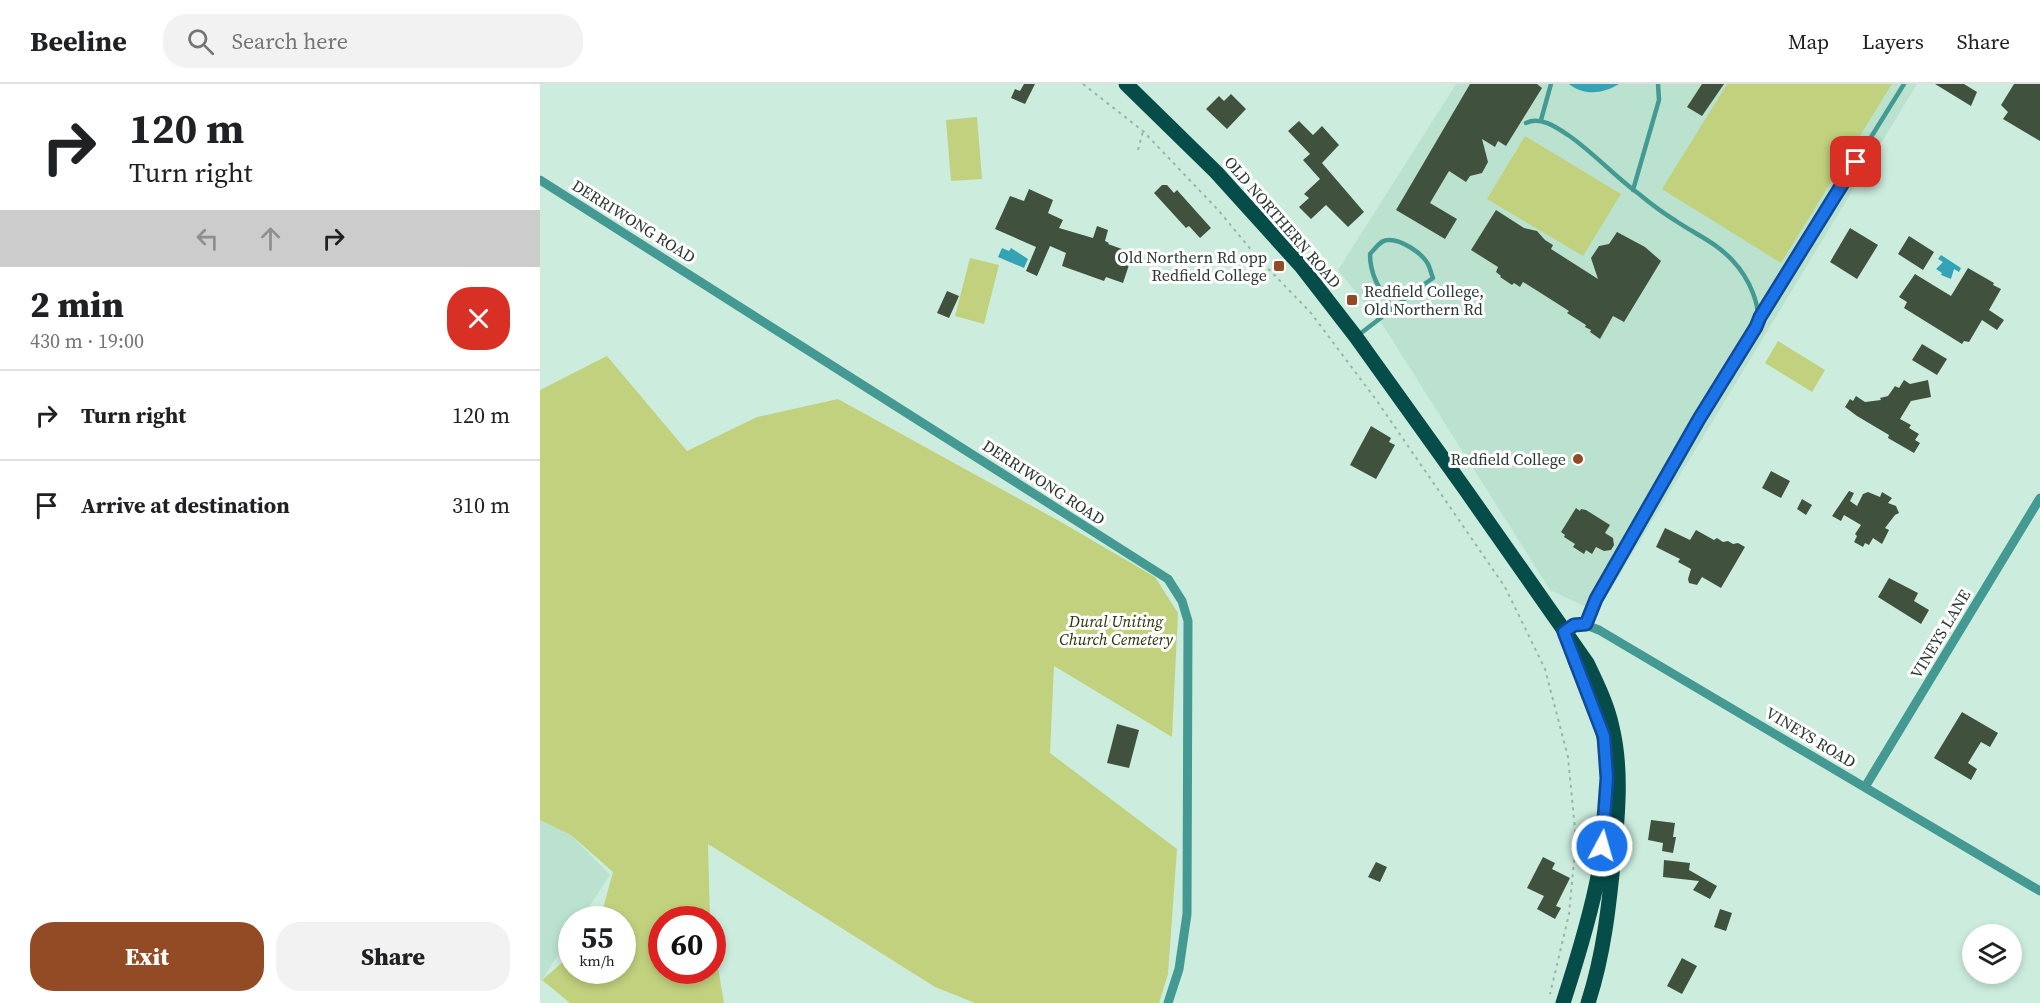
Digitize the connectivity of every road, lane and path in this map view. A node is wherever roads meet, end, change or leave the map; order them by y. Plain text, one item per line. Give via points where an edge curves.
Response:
1 (1083, 84) edge
2 (1126, 84) edge
3 (1551, 84) edge
4 (1658, 84) edge
5 (1904, 84) edge
6 (1541, 120) junction
7 (1526, 123) dead end
8 (1143, 131) junction
9 (1138, 150) dead end
10 (540, 180) edge
11 (1633, 190) junction
12 (1393, 309) junction
13 (1760, 317) junction
14 (1356, 337) junction
15 (2040, 498) edge
16 (1586, 624) junction
17 (1564, 632) junction
18 (1865, 787) junction
19 (2040, 891) edge
20 (1556, 1001) edge
21 (1168, 1003) edge
22 (1588, 1003) edge

1 - 8 path
2 - 14 main road, OLD NORTHERN ROAD via 1173,128 1302,266
3 - 6 lane
4 - 11 lane via 1659,100
5 - 13 lane
6 - 7 lane
6 - 11 lane via 1568,135
8 - 9 path
8 - 20 path via 1311,313 1377,401 1505,587 1545,669 1568,757 1576,840
10 - 21 street, DERRIWONG ROAD via 1168,579 1182,601 1188,633 1187,914 1179,969
11 - 13 lane via 1734,261 1750,287
12 - 12 lane via 1375,282 1370,266 1370,254 1388,240 1400,242 1422,256 1433,278
12 - 14 lane
13 - 16 lane via 1596,599
14 - 17 main road, OLD NORTHERN ROAD
15 - 18 street, VINEYS LANE
16 - 17 street via 1574,625
16 - 18 street, VINEYS ROAD
17 - 20 main road, OLD NORTHERN ROAD via 1604,736 1607,778 1599,870
17 - 22 main road, OLD NORTHERN ROAD via 1587,663 1605,701 1618,766 1618,811 1604,947
18 - 19 street, VINEYS ROAD

